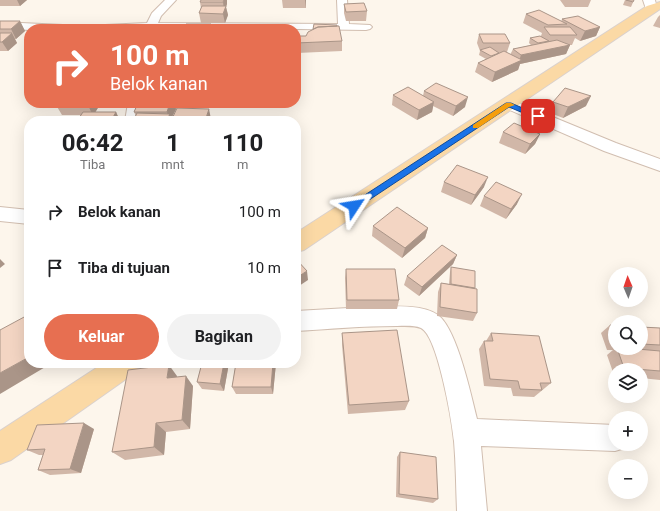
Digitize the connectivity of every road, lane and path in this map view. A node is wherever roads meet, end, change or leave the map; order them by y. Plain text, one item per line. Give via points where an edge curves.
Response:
1 (171, 0) edge
2 (342, 0) edge
3 (654, 5) edge
4 (151, 24) edge
5 (0, 25) edge
6 (24, 26) edge
7 (301, 27) edge
8 (344, 27) junction
9 (366, 27) dead end
10 (509, 104) junction
11 (660, 165) edge
12 (0, 214) edge
13 (24, 216) edge
14 (306, 232) edge
15 (301, 321) edge
16 (120, 368) edge
17 (466, 432) junction
18 (608, 438) edge
19 (0, 449) edge
20 (472, 511) edge

1 - 4 street
2 - 8 street
3 - 10 main road
5 - 6 street
7 - 8 street
8 - 9 street
10 - 11 street via 610,147
10 - 14 main road
12 - 13 street
15 - 17 street via 408,316 430,321 438,330 451,364
16 - 19 main road
17 - 18 street
17 - 20 street

